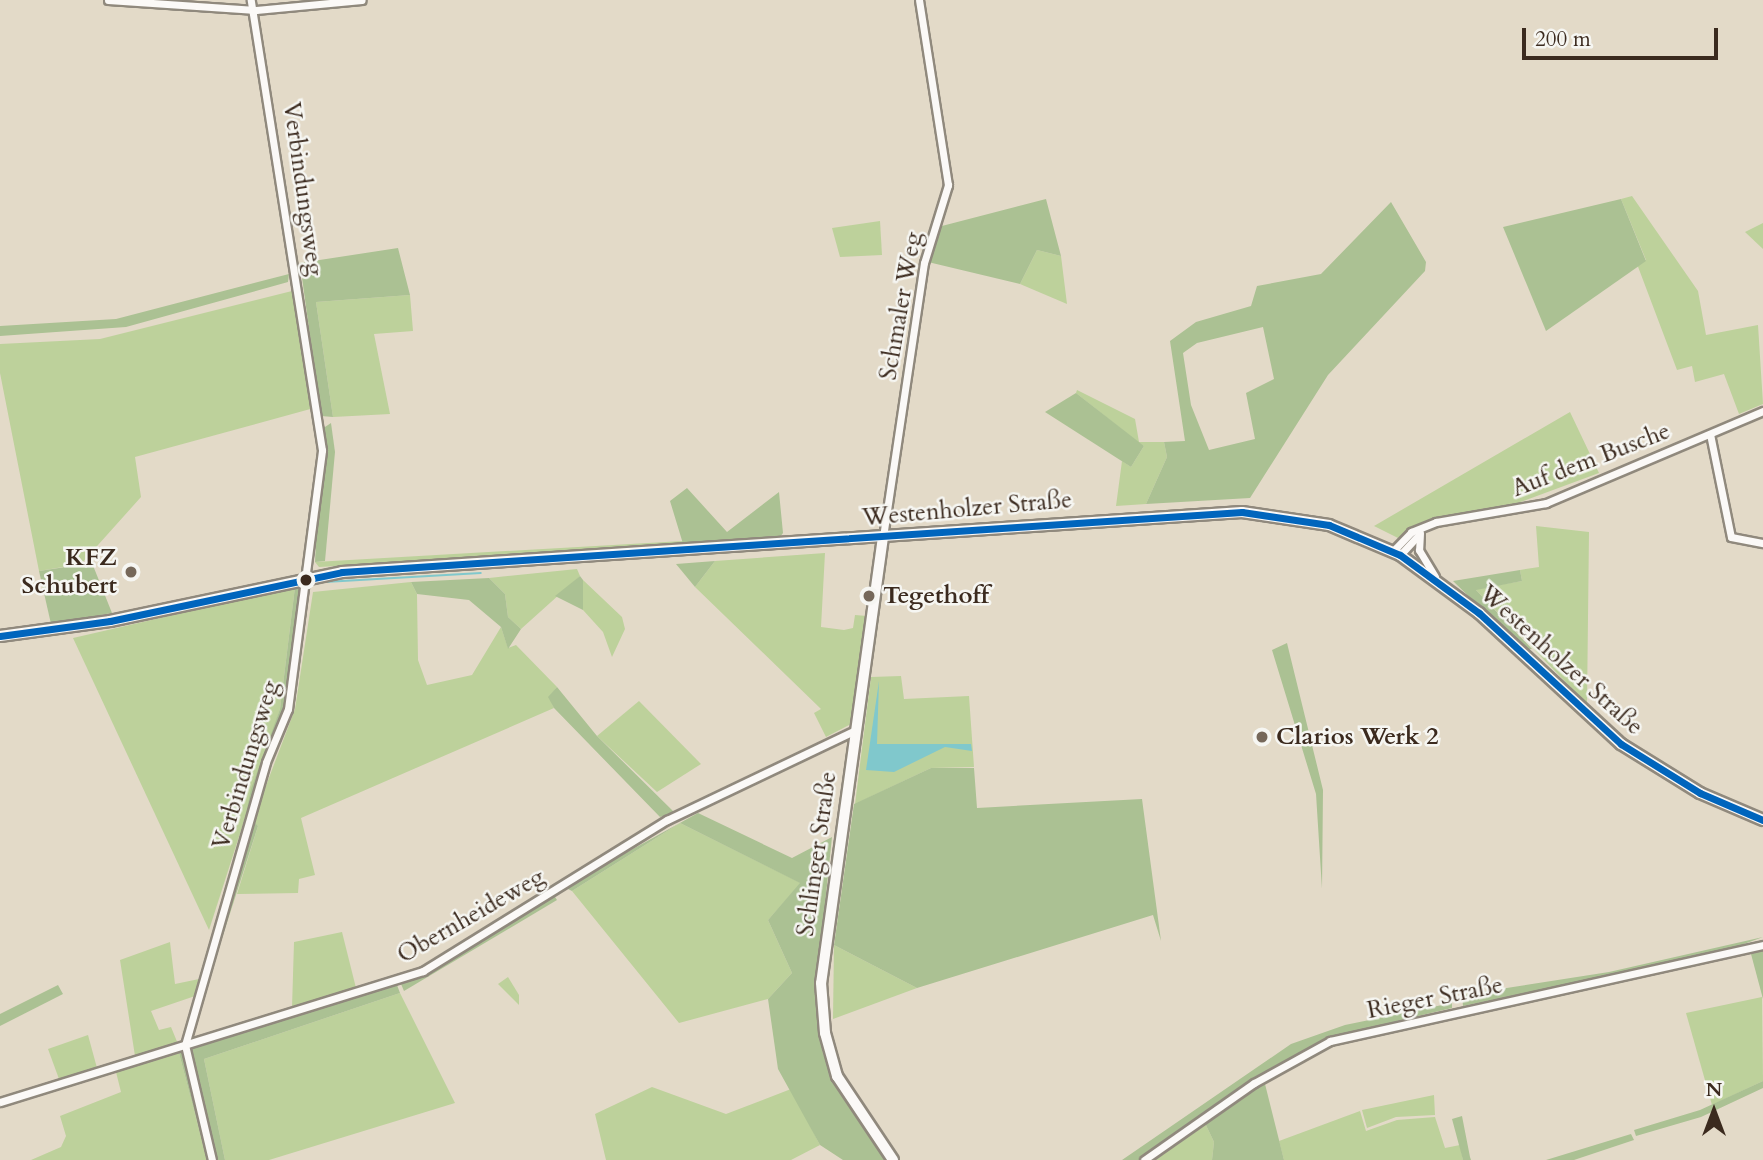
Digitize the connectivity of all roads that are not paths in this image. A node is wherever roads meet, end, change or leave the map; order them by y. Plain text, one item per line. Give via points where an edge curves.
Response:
1 (108, 0) edge
2 (251, 0) edge
3 (362, 0) edge
4 (919, 0) edge
5 (256, 10) junction
6 (1763, 411) edge
7 (1710, 434) junction
8 (1422, 530) junction
9 (883, 537) junction
10 (1763, 543) edge
11 (1396, 554) junction
12 (310, 575) junction
13 (1438, 581) junction
14 (0, 636) edge
15 (856, 730) junction
16 (1763, 820) edge
17 (1763, 945) edge
18 (185, 1045) junction
19 (0, 1102) edge
20 (212, 1160) edge
21 (893, 1160) edge
22 (1144, 1160) edge

1 - 5 street
2 - 5 street, Verbindungsweg
3 - 5 street
4 - 9 street, Schmaler Weg via 947,185 923,263
5 - 12 street, Verbindungsweg via 322,450
6 - 7 street, Auf dem Busche
7 - 8 street, Auf dem Busche via 1546,503
7 - 10 street via 1729,531 1738,541
8 - 11 street
8 - 13 street via 1419,550
9 - 11 main road, Westenholzer Straße via 1241,512 1329,525
9 - 12 main road, Westenholzer Straße
9 - 15 main road, Schlinger Straße
11 - 13 main road, Westenholzer Straße
12 - 14 main road, Westenholzer Straße via 110,621
12 - 18 street, Verbindungsweg via 288,709 266,762
13 - 16 main road, Westenholzer Straße via 1621,744 1700,793
15 - 18 street, Obernheideweg via 667,820 423,971
15 - 21 main road, Schlinger Straße via 821,1009 837,1076
17 - 22 street, Rieger Straße via 1330,1041 1254,1083
18 - 19 street, Obernheideweg
18 - 20 street, Verbindungsweg

